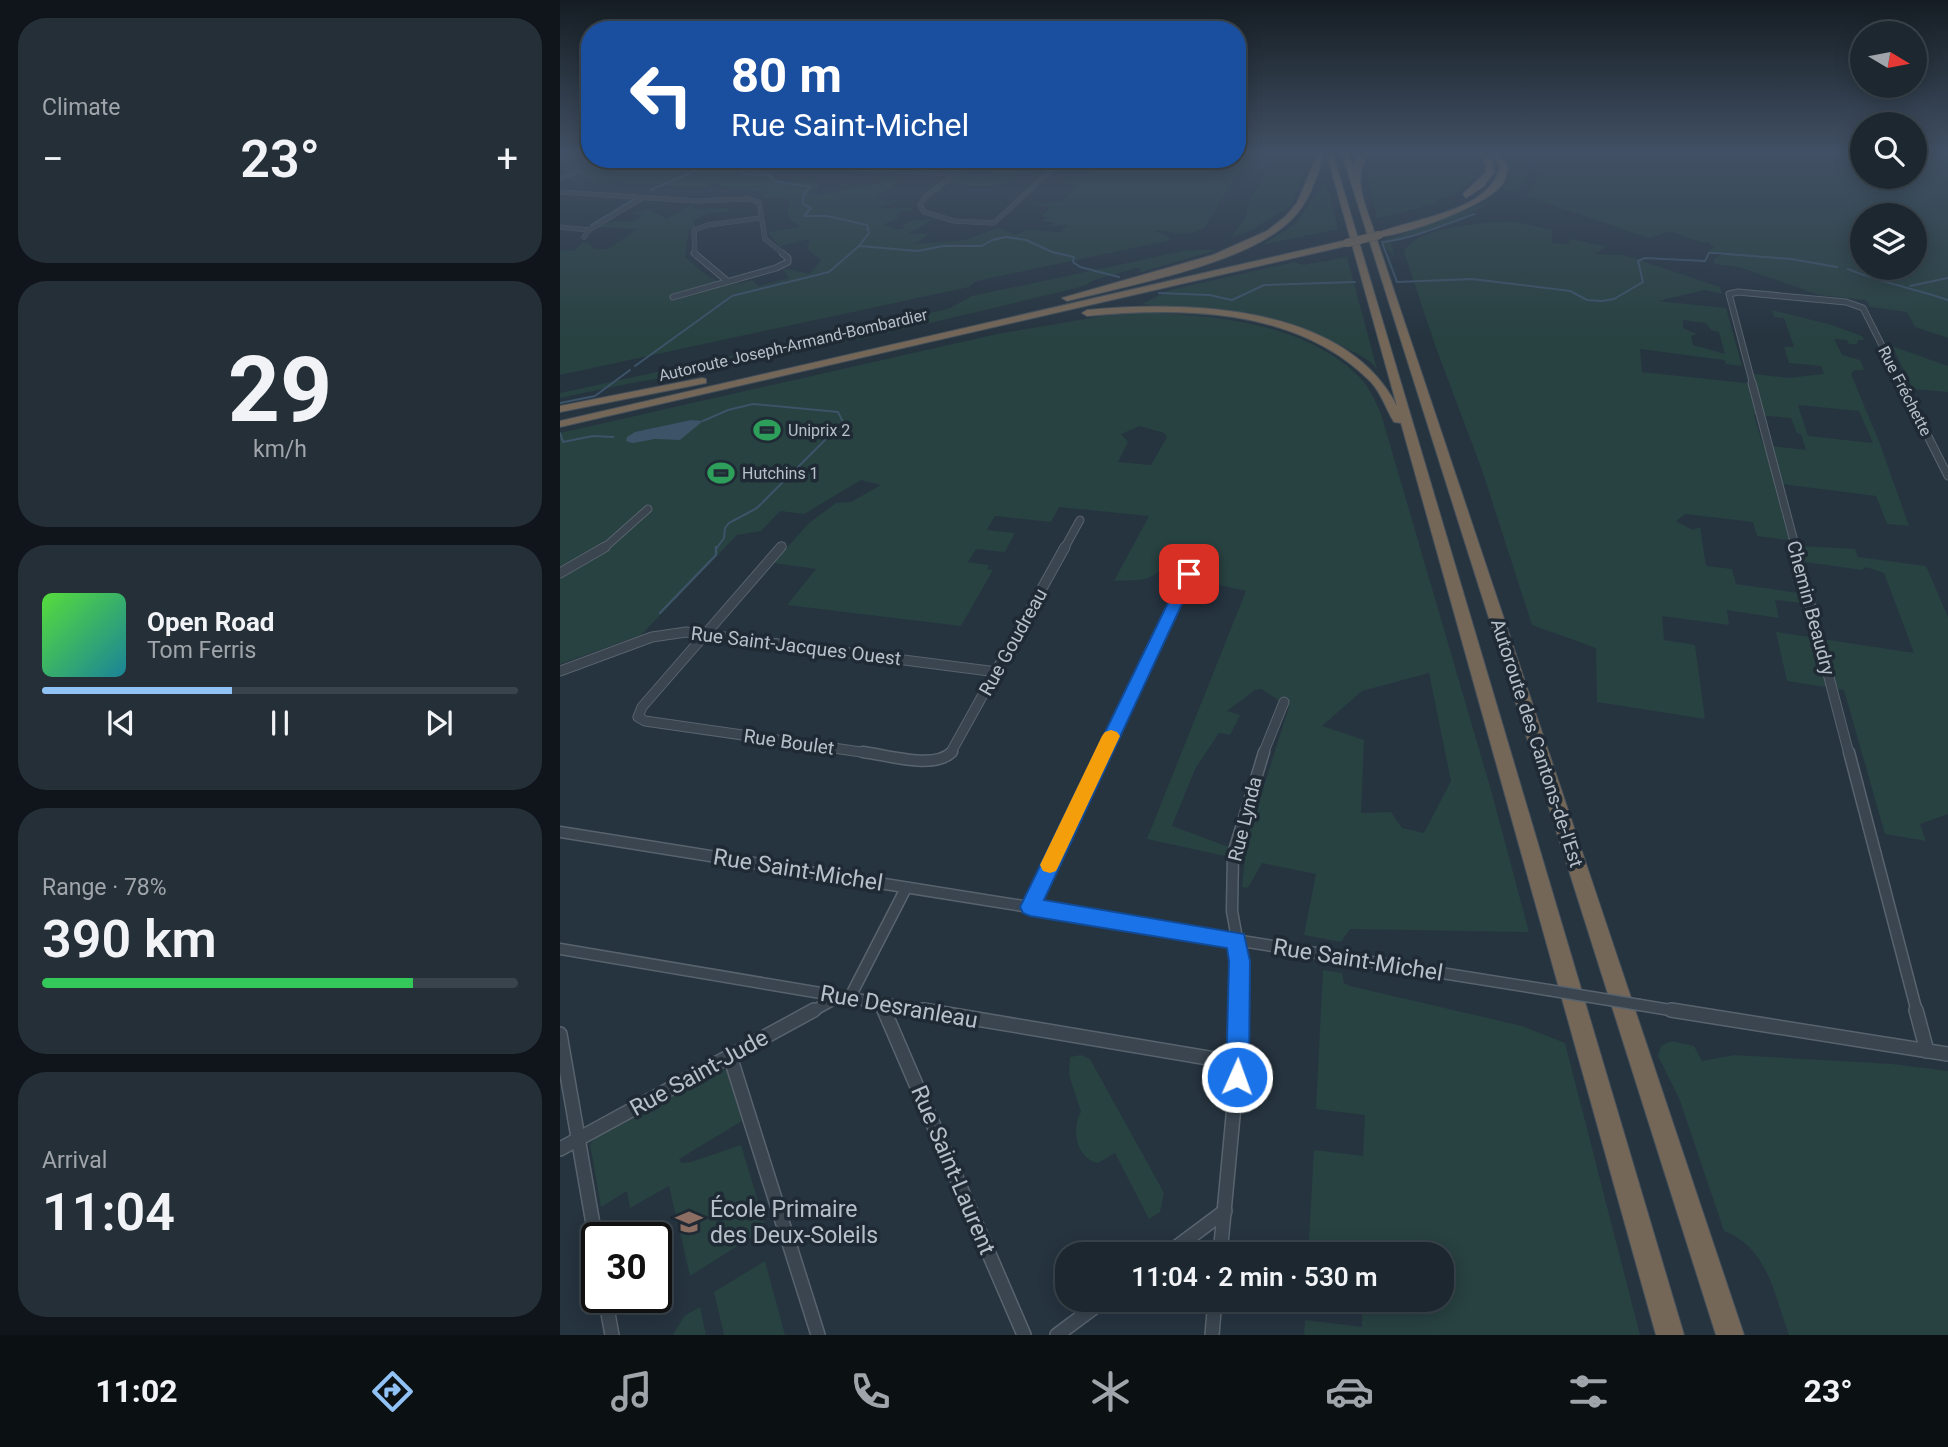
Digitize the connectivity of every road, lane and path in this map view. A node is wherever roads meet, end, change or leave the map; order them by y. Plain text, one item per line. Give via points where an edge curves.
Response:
1 (616, 213) edge
2 (760, 213) edge
3 (928, 213) edge
4 (1005, 213) edge
5 (1292, 213) edge
6 (1347, 213) edge
7 (1364, 213) edge
8 (1425, 213) edge
9 (1447, 213) edge
10 (760, 218) junction
11 (560, 227) edge
12 (589, 230) junction
13 (1377, 231) junction
14 (584, 237) dead end
15 (1346, 240) junction
16 (755, 274) junction
17 (762, 279) dead end
18 (726, 280) junction
19 (673, 297) dead end
20 (1860, 306) joint
21 (1033, 307) junction
22 (905, 345) junction
23 (560, 418) edge
24 (1413, 447) junction
25 (1948, 476) edge
26 (648, 509) dead end
27 (1080, 520) dead end
28 (782, 546) dead end
29 (560, 573) edge
30 (1189, 574) dead end
31 (704, 634) junction
32 (560, 671) edge
33 (997, 672) junction
34 (1284, 702) dead end
35 (942, 760) joint
36 (560, 832) edge
37 (906, 888) junction
38 (1030, 907) junction
39 (1236, 940) junction
40 (560, 949) edge
41 (843, 998) junction
42 (882, 1005) junction
43 (560, 1034) edge
44 (1927, 1051) junction
45 (1948, 1055) edge
46 (730, 1056) junction
47 (1238, 1063) junction
48 (578, 1139) junction
49 (560, 1149) edge
50 (1225, 1211) junction
51 (593, 1222) edge
52 (1183, 1242) edge
53 (1221, 1242) edge
54 (1088, 1312) edge
55 (1214, 1312) edge
56 (609, 1313) edge
57 (612, 1335) edge
58 (818, 1335) edge
59 (1024, 1335) edge
60 (1057, 1335) edge
61 (1212, 1335) edge
62 (1670, 1335) edge
63 (1730, 1335) edge

1 - 12 street
2 - 10 street
3 - 4 street via 946,220 990,223
5 - 21 highway via 1263,236 1202,260
6 - 24 highway, Autoroute des Cantons-de-l'Est
7 - 63 highway, Autoroute des Cantons-de-l'Est
8 - 13 highway
9 - 13 highway
10 - 16 street via 765,239 788,262
10 - 18 street via 694,230 694,254
11 - 12 street
12 - 14 street
13 - 15 highway, bridge
15 - 21 highway
15 - 22 highway
16 - 17 street
16 - 18 street
18 - 19 street
20 - 25 street, Rue Fréchette
20 - 44 street, Chemin Beaudry via 1743,293 1728,296
21 - 23 highway, Autoroute Joseph-Armand-Bombardier
22 - 23 highway, Autoroute Joseph-Armand-Bombardier
22 - 24 highway via 1115,310 1182,309 1248,318 1314,338 1361,367 1384,392
24 - 62 highway, Autoroute des Cantons-de-l'Est
26 - 29 street via 599,552
27 - 33 street, Rue Goudreau
28 - 31 street
30 - 38 street
31 - 32 street, Rue Saint-Jacques Ouest via 660,635
31 - 33 street, Rue Saint-Jacques Ouest
31 - 35 street, Rue Boulet via 639,710 642,720 929,762
33 - 35 street, Rue Goudreau via 954,750
34 - 39 street, Rue Lynda via 1236,838 1231,891
36 - 37 street, Rue Saint-Michel
37 - 38 street, Rue Saint-Michel
37 - 41 street
38 - 39 street, Rue Saint-Michel
39 - 44 street, Rue Saint-Michel, bridge
39 - 47 street, Rue Lynda via 1240,961
40 - 41 street, Rue Desranleau
41 - 42 street, Rue Desranleau
41 - 46 street, Rue Saint-Jude
42 - 47 street, Rue Desranleau
42 - 59 street, Rue Saint-Laurent
43 - 48 street
44 - 45 street, Rue Saint-Michel
46 - 48 street, Rue Saint-Jude
46 - 58 street
47 - 50 street, Rue Lynda
48 - 49 street, Rue Saint-Jude
48 - 51 street
50 - 52 street
50 - 53 street, Rue Lynda
54 - 60 street
55 - 61 street
56 - 57 street

